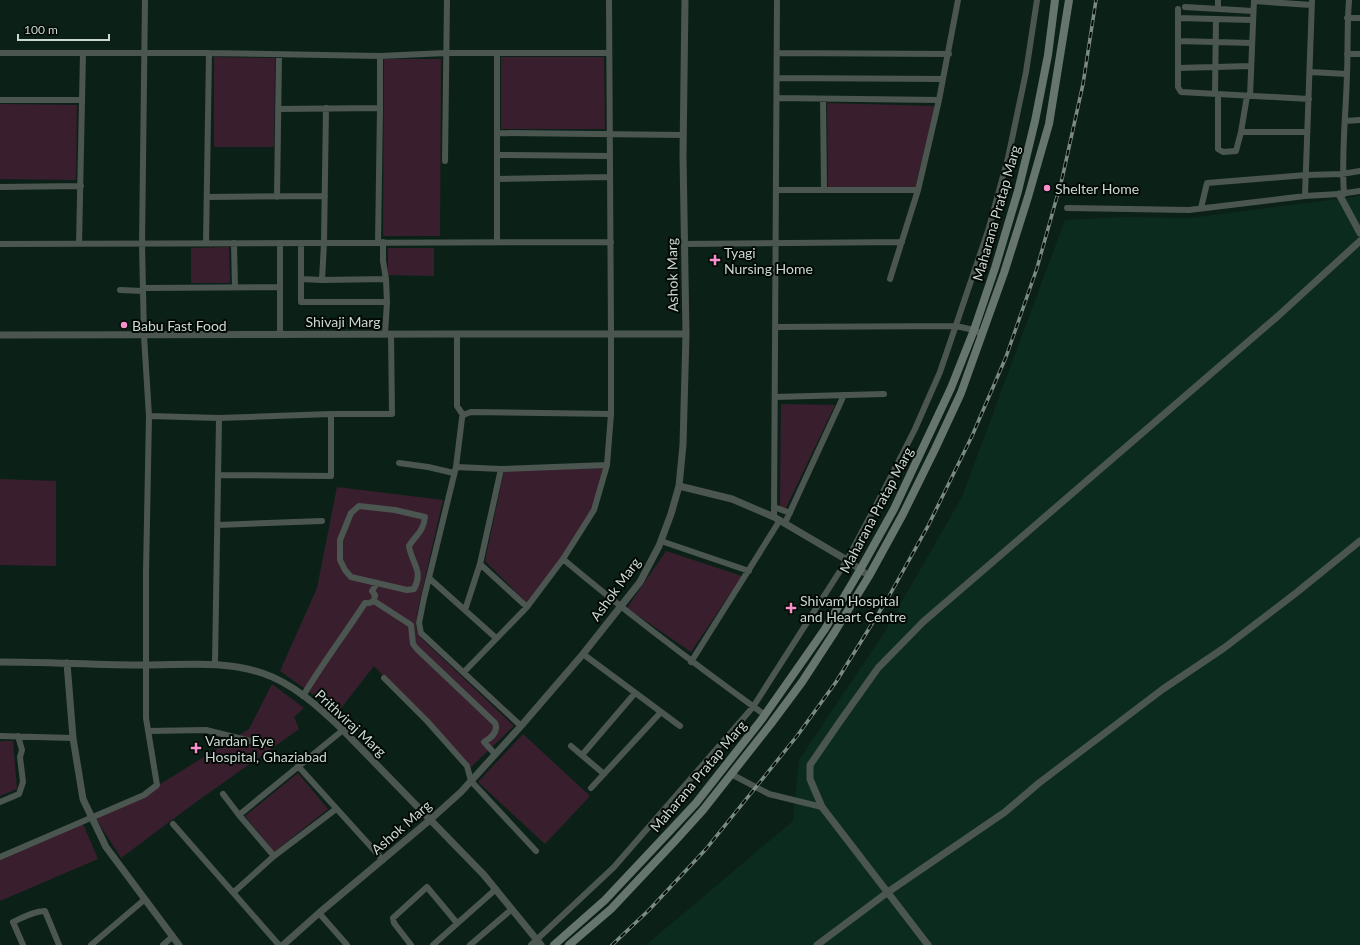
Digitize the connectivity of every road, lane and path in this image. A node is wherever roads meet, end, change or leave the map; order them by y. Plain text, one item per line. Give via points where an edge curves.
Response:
1 (145, 0) edge
2 (447, 0) edge
3 (608, 0) edge
4 (685, 0) edge
5 (777, 0) edge
6 (958, 0) edge
7 (1037, 0) edge
8 (1055, 0) edge
9 (1069, 0) edge
10 (1218, 0) edge
11 (1349, 0) edge
12 (1254, 1) edge
13 (1312, 3) edge
14 (1185, 7) dead end
15 (1178, 8) dead end
16 (1218, 9) junction
17 (1253, 11) junction
18 (1178, 18) junction
19 (1347, 18) junction
20 (1360, 18) edge
21 (1216, 19) junction
22 (1253, 20) junction
23 (1178, 41) junction
24 (1216, 42) junction
25 (1252, 43) junction
26 (0, 53) edge
27 (83, 53) junction
28 (209, 53) junction
29 (446, 53) junction
30 (496, 53) junction
31 (609, 53) junction
32 (777, 53) junction
33 (144, 54) junction
34 (948, 54) junction
35 (1347, 54) junction
36 (1360, 54) edge
37 (279, 55) junction
38 (380, 56) junction
39 (1251, 66) junction
40 (1215, 67) junction
41 (1178, 68) junction
42 (1310, 72) junction
43 (1347, 74) junction
44 (777, 78) junction
45 (944, 79) junction
46 (1216, 94) junction
47 (1249, 96) junction
48 (776, 98) junction
49 (823, 99) junction
50 (1309, 99) junction
51 (0, 100) edge
52 (82, 100) junction
53 (939, 100) junction
54 (278, 108) junction
55 (326, 108) junction
56 (380, 108) junction
57 (1360, 120) edge
58 (1345, 121) junction
59 (1241, 132) junction
60 (1308, 132) junction
61 (497, 133) junction
62 (610, 134) junction
63 (683, 135) junction
64 (497, 155) junction
65 (610, 156) junction
66 (445, 161) dead end
67 (1360, 171) edge
68 (1342, 174) junction
69 (1306, 175) junction
70 (610, 177) junction
71 (497, 179) junction
72 (80, 186) junction
73 (0, 187) edge
74 (776, 190) junction
75 (824, 190) junction
76 (918, 190) junction
77 (1360, 191) edge
78 (1341, 194) junction
79 (277, 196) junction
80 (325, 196) junction
81 (1305, 196) junction
82 (207, 197) junction
83 (1067, 208) dead end
84 (1201, 208) junction
85 (1360, 232) edge
86 (1360, 241) edge
87 (380, 242) junction
88 (498, 242) junction
89 (610, 242) junction
90 (902, 242) junction
91 (206, 243) junction
92 (234, 243) junction
93 (280, 243) junction
94 (302, 243) junction
95 (324, 243) junction
96 (0, 244) edge
97 (79, 244) junction
98 (142, 244) junction
99 (684, 244) junction
100 (776, 244) junction
101 (386, 279) junction
102 (890, 279) dead end
103 (301, 280) junction
104 (322, 280) junction
105 (235, 287) junction
106 (280, 287) junction
107 (120, 290) dead end
108 (143, 290) junction
109 (387, 302) junction
110 (956, 326) junction
111 (775, 327) junction
112 (974, 330) junction
113 (388, 334) junction
114 (458, 334) junction
115 (686, 334) junction
116 (982, 334) junction
117 (0, 335) edge
118 (280, 335) junction
119 (611, 335) junction
120 (144, 336) junction
121 (884, 394) dead end
122 (844, 395) junction
123 (775, 397) junction
124 (331, 414) junction
125 (610, 414) junction
126 (463, 415) junction
127 (149, 416) junction
128 (218, 418) junction
129 (399, 464) dead end
130 (607, 465) junction
131 (501, 469) junction
132 (455, 470) junction
133 (218, 475) junction
134 (679, 486) junction
135 (774, 507) junction
136 (790, 513) junction
137 (322, 520) dead end
138 (780, 520) junction
139 (218, 525) junction
140 (661, 541) junction
141 (1360, 541) edge
142 (563, 559) junction
143 (847, 560) junction
144 (480, 564) junction
145 (749, 570) junction
146 (860, 570) junction
147 (869, 576) junction
148 (429, 578) junction
149 (377, 583) junction
150 (374, 601) junction
151 (527, 607) junction
152 (620, 607) junction
153 (465, 610) junction
154 (496, 638) junction
155 (583, 654) junction
156 (0, 662) edge
157 (68, 662) junction
158 (691, 662) junction
159 (145, 664) junction
160 (215, 664) junction
161 (464, 672) junction
162 (384, 678) dead end
163 (635, 693) junction
164 (303, 696) junction
165 (753, 707) junction
166 (661, 712) junction
167 (765, 715) junction
168 (521, 726) junction
169 (680, 726) dead end
170 (343, 730) junction
171 (148, 731) junction
172 (0, 736) edge
173 (18, 736) junction
174 (73, 738) junction
175 (250, 741) dead end
176 (570, 746) dead end
177 (495, 754) junction
178 (582, 755) junction
179 (298, 766) junction
180 (604, 774) junction
181 (731, 774) junction
182 (471, 781) junction
183 (591, 788) dead end
184 (223, 794) dead end
185 (0, 802) edge
186 (822, 807) junction
187 (336, 809) junction
188 (238, 815) junction
189 (93, 818) junction
190 (431, 819) junction
191 (173, 824) dead end
192 (536, 851) dead end
193 (274, 856) junction
194 (0, 857) edge
195 (383, 860) junction
196 (496, 889) junction
197 (234, 892) junction
198 (888, 892) junction
199 (144, 900) junction
200 (512, 909) junction
201 (319, 913) junction
202 (457, 923) junction
203 (172, 937) junction
204 (540, 942) edge
205 (23, 945) edge
206 (60, 945) edge
207 (91, 945) edge
208 (163, 945) edge
209 (179, 945) edge
210 (279, 945) edge
211 (283, 945) edge
212 (347, 945) edge
213 (411, 945) edge
214 (433, 945) edge
215 (470, 945) edge
216 (532, 945) edge
217 (554, 945) edge
218 (569, 945) edge
219 (816, 945) edge
220 (928, 945) edge

1 - 33 street
2 - 29 street
3 - 31 street
4 - 63 street, Ashok Marg
5 - 32 street
6 - 34 street
7 - 110 street via 1026,72 1008,158 988,231
8 - 112 main road, Maharana Pratap Marg via 1048,55 1018,191
9 - 116 main road, Maharana Pratap Marg via 1049,124 1004,273
10 - 16 street
11 - 19 street
12 - 13 street
12 - 17 street
13 - 42 street
14 - 16 street
15 - 18 street
16 - 17 street
17 - 22 street
18 - 21 street
18 - 23 street
19 - 20 street
19 - 35 street
21 - 22 street
21 - 24 street
22 - 25 street
23 - 24 street
23 - 41 street
24 - 25 street
24 - 40 street
25 - 39 street
26 - 27 street
27 - 33 street
27 - 52 street
28 - 33 street
28 - 37 street
28 - 82 street
29 - 30 street
29 - 38 street
29 - 66 street
30 - 31 street
30 - 61 street
31 - 62 street
32 - 34 street
32 - 44 street
33 - 98 street
34 - 45 street
35 - 36 street
35 - 43 street
37 - 38 street
37 - 54 street
38 - 56 street
39 - 40 street
39 - 47 street
40 - 41 street
40 - 46 street
41 - 46 street via 1178,87 1181,92
42 - 43 street
42 - 50 street
43 - 58 street
44 - 45 street
44 - 48 street
45 - 53 street
46 - 47 street
46 - 59 street via 1218,150 1235,152
47 - 50 street
47 - 59 street
48 - 49 street
48 - 74 street
49 - 53 street
49 - 75 street
50 - 60 street
51 - 52 street
52 - 72 street
53 - 76 street
54 - 55 street
54 - 79 street
55 - 56 street
55 - 80 street
56 - 87 street
57 - 58 street
58 - 68 street
59 - 60 street
60 - 69 street
61 - 62 street
61 - 64 street
62 - 63 street
62 - 65 street
63 - 99 street, Ashok Marg
64 - 65 street
64 - 71 street
65 - 70 street
67 - 68 street
68 - 69 street
68 - 78 street
69 - 81 street
69 - 84 street via 1207,183
70 - 71 street
70 - 89 street
71 - 88 street
72 - 73 street
72 - 97 street
74 - 75 street
74 - 100 street
75 - 76 street
76 - 90 street
77 - 78 street
78 - 81 street
78 - 85 street
79 - 80 street
79 - 82 street
80 - 95 street
81 - 84 street
82 - 91 street
83 - 84 street
86 - 186 street via 1254,337 923,622 878,668 810,765 810,779
87 - 88 street
87 - 95 street
87 - 101 street
88 - 89 street
89 - 119 street
90 - 100 street
90 - 102 street
91 - 92 street
91 - 98 street
92 - 93 street
92 - 105 street
93 - 94 street
93 - 106 street
94 - 95 street
94 - 103 street
95 - 104 street
96 - 97 street
97 - 98 street
98 - 108 street
99 - 100 street
99 - 115 street, Ashok Marg
100 - 111 street
101 - 104 street
101 - 109 street
103 - 104 street
103 - 109 street via 301,302
105 - 106 street
105 - 108 street
106 - 118 street
107 - 108 street
108 - 120 street
109 - 113 street
110 - 111 street
110 - 112 street
110 - 143 street via 940,372 915,429
111 - 123 street
112 - 116 street
112 - 146 main road, Maharana Pratap Marg via 951,388 894,509
113 - 114 street, Shivaji Marg
113 - 118 street, Shivaji Marg
113 - 124 street via 392,414
114 - 119 street, Shivaji Marg
114 - 126 street via 457,406
115 - 119 street, Shivaji Marg
115 - 134 street, Ashok Marg via 684,445
116 - 147 main road, Maharana Pratap Marg via 961,393 935,449
117 - 120 street, Shivaji Marg
118 - 120 street, Shivaji Marg
119 - 125 street
120 - 127 street
121 - 122 street
122 - 123 street
122 - 136 street
123 - 135 street
124 - 128 street
124 - 133 street via 331,476
125 - 126 street via 471,412
125 - 130 street
126 - 132 street
127 - 128 street
127 - 159 street
128 - 133 street
129 - 132 street
130 - 131 street
130 - 142 street via 594,510
131 - 132 street
131 - 144 street
132 - 148 street
133 - 139 street
134 - 138 street via 732,499
134 - 140 street, Ashok Marg via 672,514
135 - 136 street
135 - 138 street
136 - 138 street
137 - 139 street
138 - 143 street
138 - 145 street
139 - 160 street
140 - 145 street
140 - 152 street, Ashok Marg via 640,582
141 - 198 street via 1290,598 1224,648 1163,689 1005,812
142 - 151 street
142 - 152 street
143 - 146 street
143 - 165 street
144 - 151 street
144 - 153 street
145 - 158 street
146 - 147 street
146 - 167 main road, Maharana Pratap Marg via 825,629
147 - 181 main road, Maharana Pratap Marg via 802,682
148 - 153 street
148 - 161 street via 419,623 421,633
149 - 149 street via 351,577 340,560 340,540 351,513 358,506 396,510 425,517 420,533 409,546 418,570 418,582 414,589 407,590
149 - 150 street via 372,591 375,595
150 - 164 street via 365,603
150 - 177 street via 411,625 413,644 417,650 495,723 496,732 484,742
151 - 154 street
152 - 155 street, Ashok Marg
152 - 158 street
153 - 154 street
154 - 161 street
155 - 163 street
155 - 168 street, Ashok Marg
156 - 157 street, Prithviraj Marg
157 - 159 street, Prithviraj Marg
157 - 174 street
158 - 165 street
159 - 160 street, Prithviraj Marg
159 - 171 street
160 - 164 street, Prithviraj Marg via 263,673
161 - 168 street
162 - 182 street via 468,766
163 - 166 street
163 - 178 street
164 - 170 street, Prithviraj Marg
165 - 167 street
165 - 204 street via 614,867
166 - 169 street
166 - 180 street
167 - 217 main road, Maharana Pratap Marg via 687,814 605,900
168 - 177 street, Ashok Marg
170 - 179 street
170 - 190 street, Prithviraj Marg
171 - 175 street via 206,730
171 - 189 street via 157,785 144,795
172 - 173 street
173 - 174 street
173 - 185 street via 22,750 20,757 23,782 19,794
174 - 189 street via 83,799
176 - 178 street
177 - 182 street, Ashok Marg
178 - 180 street
179 - 187 street
179 - 188 street
180 - 183 street
181 - 186 street via 769,794
181 - 218 main road, Maharana Pratap Marg via 644,875 611,909
182 - 190 street, Ashok Marg
182 - 192 street
184 - 188 street
186 - 198 street
187 - 193 street
187 - 195 street
188 - 193 street
189 - 194 street
189 - 199 street via 106,847
190 - 195 street, Ashok Marg
190 - 196 street, Prithviraj Marg
191 - 197 street
193 - 197 street
195 - 201 street, Ashok Marg
196 - 200 street, Prithviraj Marg
196 - 202 street
197 - 210 street
198 - 219 street
198 - 220 street
199 - 203 street
199 - 207 street
200 - 204 street, Prithviraj Marg
200 - 215 street
201 - 211 street, Ashok Marg
201 - 212 street
202 - 213 street via 427,887 393,918
202 - 214 street
203 - 208 street
203 - 209 street
204 - 216 street
205 - 206 street via 13,922 36,911 46,911

